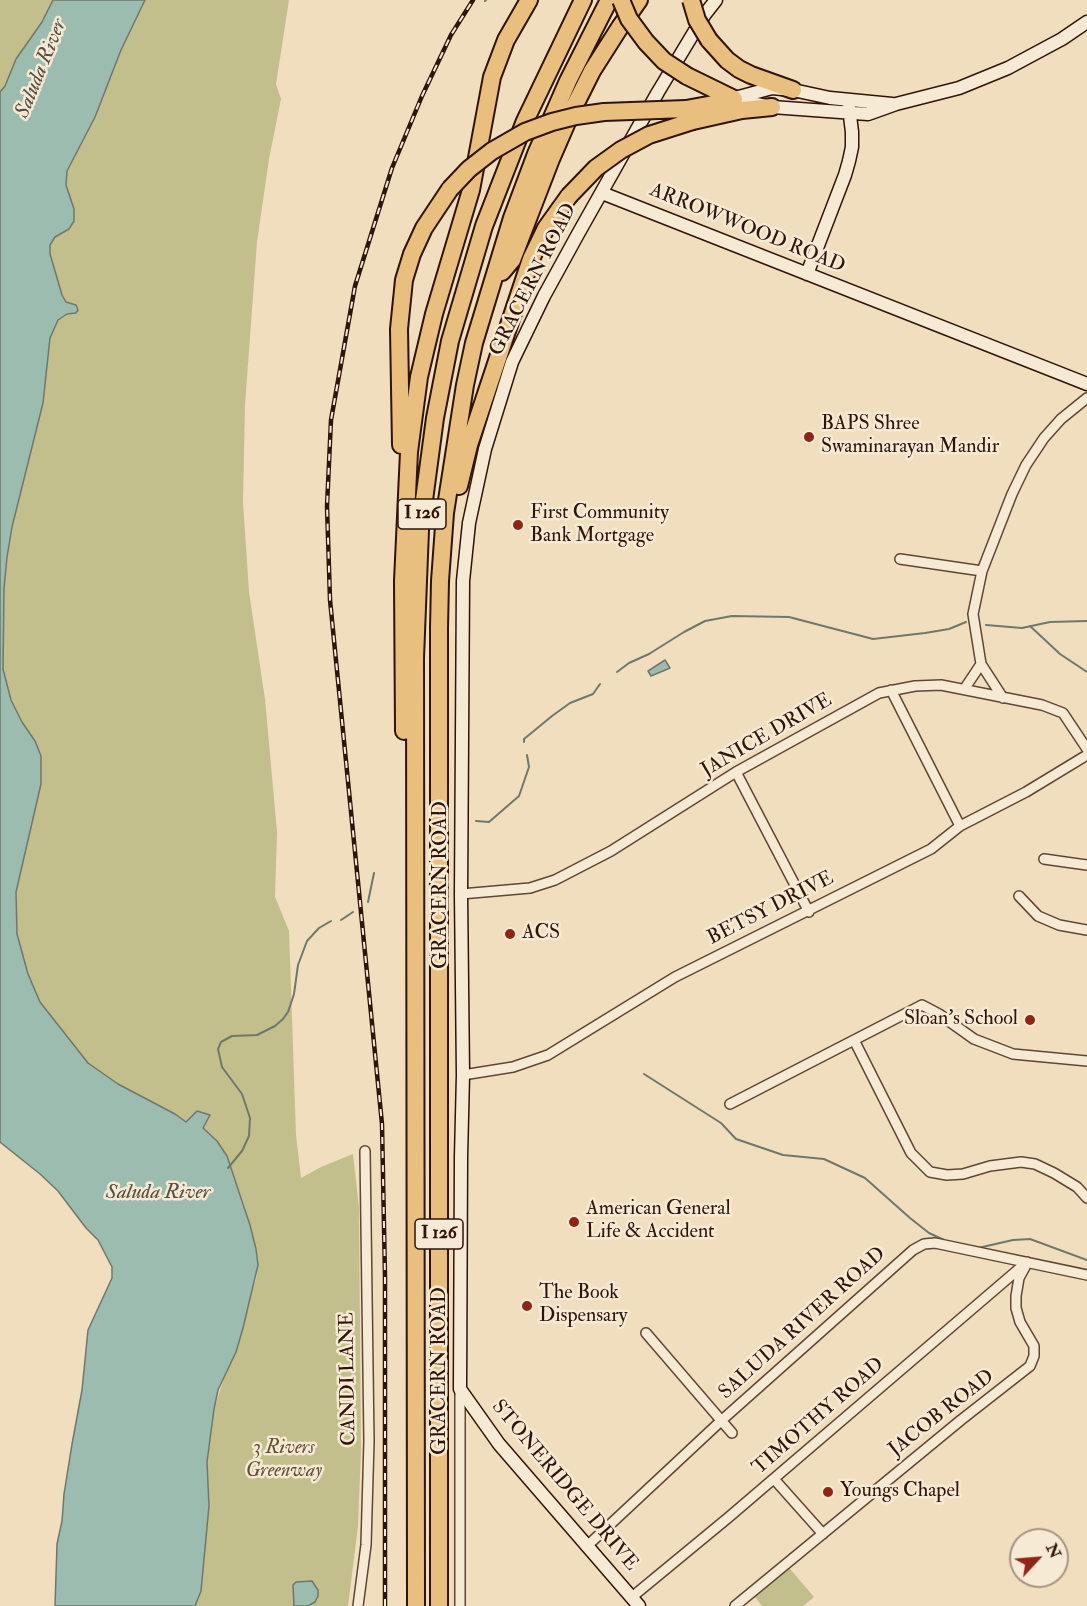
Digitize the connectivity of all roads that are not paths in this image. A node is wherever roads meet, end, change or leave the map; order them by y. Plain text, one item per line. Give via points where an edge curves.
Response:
1 (529, 0) edge
2 (583, 0) edge
3 (609, 0) edge
4 (621, 0) edge
5 (639, 0) edge
6 (691, 0) edge
7 (716, 0) edge
8 (1087, 22) edge
9 (793, 90) junction
10 (734, 99) junction
11 (848, 100) junction
12 (896, 104) junction
13 (772, 107) junction
14 (849, 113) junction
15 (690, 115) junction
16 (602, 193) junction
17 (807, 274) junction
18 (494, 281) junction
19 (1087, 384) edge
20 (1087, 398) edge
21 (900, 559) dead end
22 (982, 571) junction
23 (403, 581) junction
24 (440, 581) junction
25 (981, 664) junction
26 (965, 688) junction
27 (891, 690) junction
28 (1003, 698) junction
29 (1087, 749) edge
30 (1087, 755) edge
31 (735, 772) junction
32 (960, 826) junction
33 (1044, 859) dead end
34 (1087, 865) edge
35 (461, 894) junction
36 (1019, 896) dead end
37 (809, 912) junction
38 (1087, 930) edge
39 (854, 1040) junction
40 (416, 1056) junction
41 (1087, 1060) edge
42 (464, 1075) junction
43 (730, 1104) dead end
44 (364, 1151) dead end
45 (1087, 1198) edge
46 (1027, 1262) junction
47 (1087, 1275) edge
48 (646, 1333) dead end
49 (460, 1389) junction
50 (722, 1420) junction
51 (732, 1433) dead end
52 (774, 1479) junction
53 (823, 1534) junction
54 (586, 1547) junction
55 (635, 1601) edge
56 (358, 1606) edge
57 (416, 1606) edge
58 (438, 1606) edge
59 (460, 1606) edge
60 (735, 1606) edge

1 - 23 highway via 506,40 492,77 471,190 424,355 411,426
2 - 40 highway, I 126 via 525,121 484,226 450,341 435,418 420,530 416,616
3 - 18 highway, I 126 via 536,154
4 - 10 highway, bridge via 629,19 664,60
5 - 18 highway via 592,71 550,159 512,260
6 - 9 highway, bridge via 697,20 727,60 739,69
7 - 16 street via 658,92
8 - 12 street via 1008,68 959,88
9 - 10 street via 761,90
9 - 11 street
10 - 13 street
10 - 15 highway
11 - 12 street
11 - 14 street
12 - 14 street via 868,114
13 - 14 street
13 - 15 highway
14 - 17 street via 852,147 845,175
15 - 23 highway, bridge via 604,112 552,122 525,132 469,169 430,216 408,265 402,294 399,350
15 - 24 highway, bridge via 621,150 596,168 568,196 538,242 464,461
16 - 17 street, ARROWWOOD ROAD
16 - 35 street, GRACERN ROAD via 512,362 476,488 463,581
17 - 19 street, ARROWWOOD ROAD
18 - 24 highway, I 126 via 465,385 445,513
20 - 22 street via 1050,431 1026,465
21 - 22 street
22 - 25 street via 973,614
23 - 40 highway via 408,899
24 - 58 highway, I 126
25 - 26 street
25 - 28 street
26 - 27 street, JANICE DRIVE via 941,685
26 - 28 street, JANICE DRIVE
27 - 31 street, JANICE DRIVE
27 - 32 street
28 - 29 street, JANICE DRIVE via 1063,713
30 - 32 street, BETSY DRIVE
31 - 35 street, JANICE DRIVE via 611,850 555,880 530,888
31 - 37 street
32 - 37 street, BETSY DRIVE via 932,849
33 - 34 street
35 - 42 street, GRACERN ROAD
36 - 38 street via 1038,916
37 - 42 street, BETSY DRIVE via 675,977 548,1055 513,1067
39 - 41 street via 922,1005 974,1039 1013,1054
39 - 43 street
39 - 45 street via 911,1153 930,1172 963,1174 990,1166 1035,1164 1077,1187
40 - 57 highway, I 126
42 - 49 street, GRACERN ROAD
44 - 56 street, CANDI LANE via 369,1441 366,1545
46 - 47 street, SALUDA RIVER ROAD
46 - 50 street, SALUDA RIVER ROAD via 924,1244
46 - 52 street, TIMOTHY ROAD
46 - 53 street, JACOB ROAD via 1016,1296 1020,1322 1034,1346 1030,1366
48 - 50 street
49 - 54 street, STONERIDGE DRIVE via 499,1444
49 - 59 street, GRACERN ROAD
50 - 51 street
50 - 54 street, SALUDA RIVER ROAD
52 - 53 street
52 - 55 street, TIMOTHY ROAD
53 - 60 street, JACOB ROAD
54 - 55 street, STONERIDGE DRIVE

